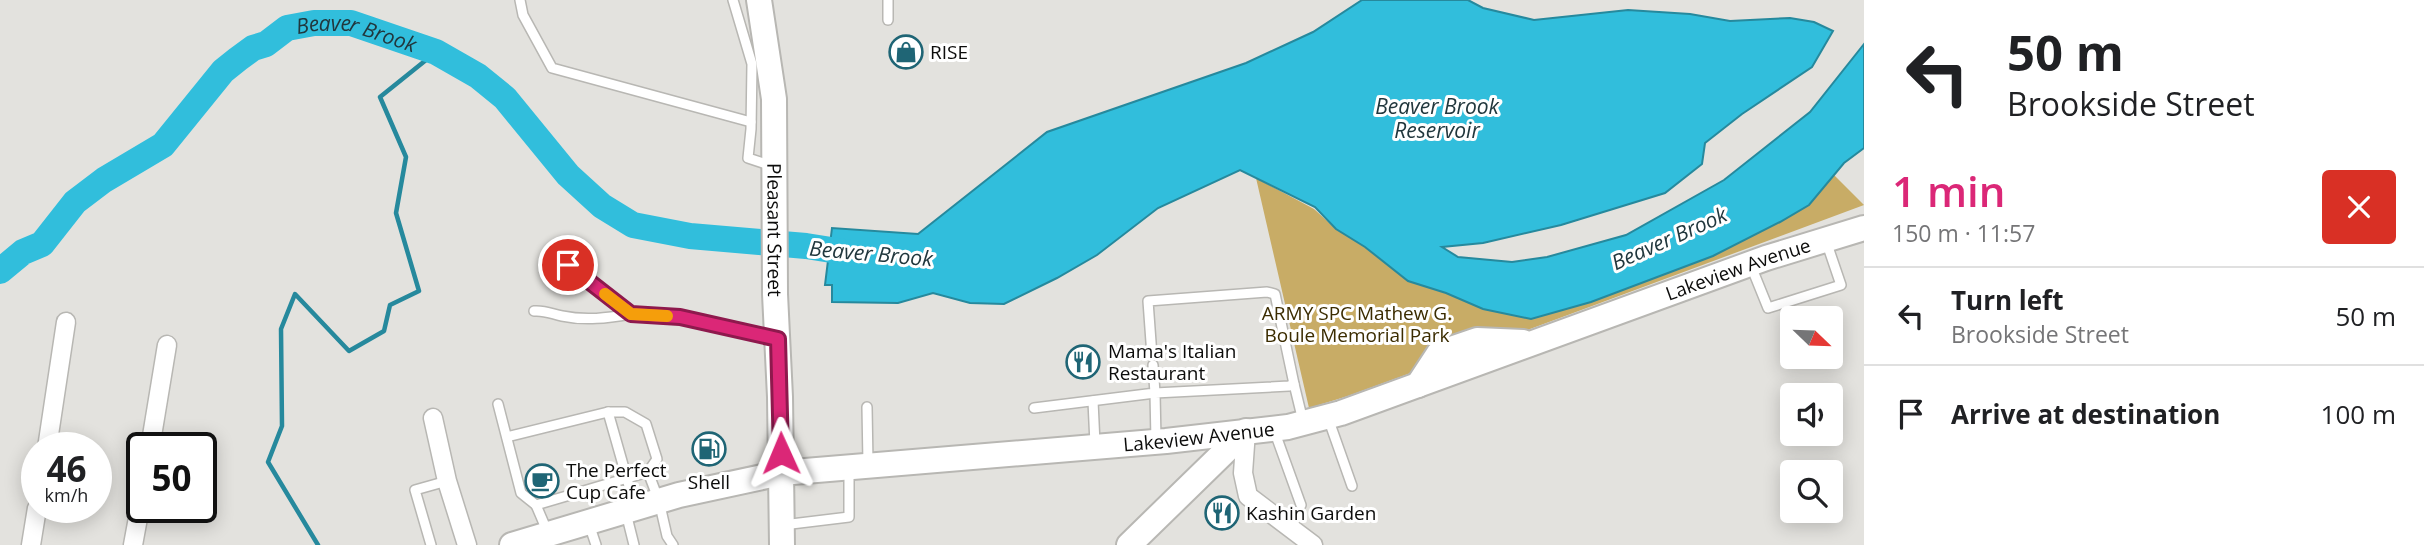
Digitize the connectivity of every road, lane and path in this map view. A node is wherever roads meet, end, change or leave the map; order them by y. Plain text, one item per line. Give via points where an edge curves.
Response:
1 (520, 0) edge
2 (733, 0) edge
3 (759, 0) edge
4 (888, 0) edge
5 (888, 20) dead end
6 (751, 122) junction
7 (775, 167) junction
8 (1864, 228) edge
9 (1825, 239) junction
10 (1750, 263) junction
11 (568, 265) dead end
12 (534, 311) dead end
13 (631, 314) junction
14 (66, 323) dead end
15 (778, 339) junction
16 (167, 345) dead end
17 (1294, 384) junction
18 (1155, 393) junction
19 (1093, 401) junction
20 (499, 404) dead end
21 (867, 407) dead end
22 (1034, 408) dead end
23 (608, 412) junction
24 (1327, 416) junction
25 (433, 418) dead end
26 (1303, 423) junction
27 (1274, 428) junction
28 (1246, 431) junction
29 (49, 432) edge
30 (153, 432) edge
31 (507, 437) junction
32 (1156, 442) junction
33 (1095, 447) junction
34 (858, 466) junction
35 (648, 471) junction
36 (781, 473) junction
37 (628, 478) junction
38 (447, 481) junction
39 (1352, 486) dead end
40 (536, 505) junction
41 (1301, 505) dead end
42 (640, 507) junction
43 (35, 523) edge
44 (137, 523) edge
45 (592, 534) edge
46 (781, 535) edge
47 (550, 540) edge
48 (1304, 543) edge
49 (31, 545) edge
50 (133, 545) edge
51 (430, 545) edge
52 (467, 545) edge
53 (512, 545) edge
54 (634, 545) edge
55 (673, 545) edge
56 (1129, 545) edge

1 - 6 lane via 523,15 552,68
2 - 6 lane via 752,64
3 - 7 main road, Pleasant Street via 774,99
4 - 5 lane
6 - 7 lane via 748,158
7 - 15 main road, Pleasant Street
8 - 9 main road, Lakeview Avenue
9 - 10 main road, Lakeview Avenue
9 - 10 lane via 1841,285 1768,308
10 - 24 main road, Lakeview Avenue
11 - 13 lane
12 - 13 lane via 597,320
13 - 15 lane via 680,317
14 - 29 street
15 - 36 main road, Pleasant Street
16 - 30 street
17 - 18 lane
17 - 18 lane via 1275,294 1268,292 1148,301
17 - 26 lane
18 - 19 lane
18 - 32 lane
19 - 22 lane
19 - 33 lane
20 - 31 lane
21 - 34 lane
23 - 31 lane
23 - 35 lane via 625,412 646,424 656,459
23 - 37 lane
24 - 26 main road, Lakeview Avenue
24 - 39 lane
25 - 38 street
26 - 27 main road, Lakeview Avenue
27 - 28 main road, Lakeview Avenue
27 - 41 lane
28 - 32 main road, Lakeview Avenue
28 - 48 street via 1243,473 1248,496
28 - 56 main road
31 - 40 lane via 521,493
32 - 33 main road, Lakeview Avenue
33 - 34 main road, Lakeview Avenue
34 - 36 main road, Lakeview Avenue
34 - 46 lane via 849,517
35 - 37 lane
35 - 42 lane
36 - 42 main road, Lakeview Avenue
36 - 46 main road, Pleasant Street
37 - 40 lane
37 - 42 lane
38 - 51 lane via 415,490
38 - 52 street
40 - 47 lane
42 - 45 main road, Lakeview Avenue
42 - 54 lane
42 - 55 lane
43 - 49 street
44 - 50 street
45 - 47 main road, Lakeview Avenue
47 - 53 main road, Lakeview Avenue

